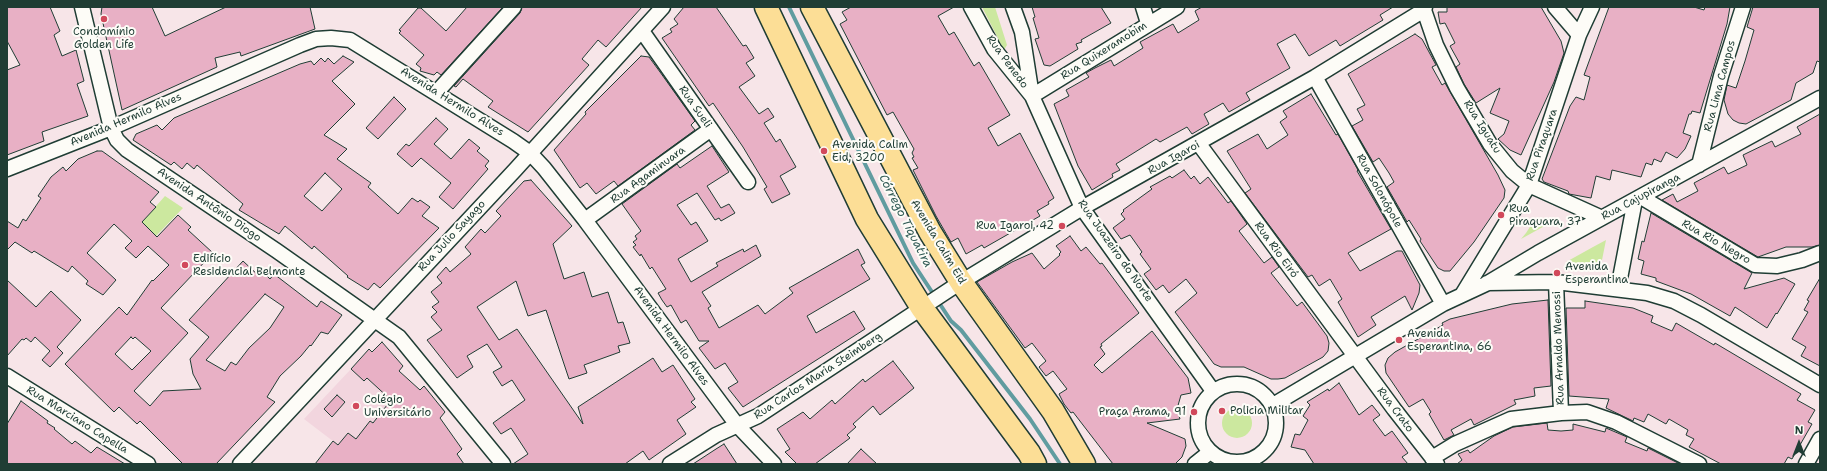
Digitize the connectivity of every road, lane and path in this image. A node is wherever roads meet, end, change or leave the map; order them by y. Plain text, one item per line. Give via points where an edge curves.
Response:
1 (82, 7) edge
2 (514, 7) edge
3 (663, 7) edge
4 (766, 7) edge
5 (812, 7) edge
6 (971, 7) edge
7 (1013, 7) edge
8 (1143, 7) edge
9 (1177, 7) edge
10 (1555, 7) edge
11 (1592, 7) edge
12 (1743, 7) edge
13 (1424, 8) edge
14 (1148, 23) junction
15 (642, 31) junction
16 (1579, 35) junction
17 (1315, 77) junction
18 (436, 93) junction
19 (1032, 96) junction
20 (1820, 98) edge
21 (111, 128) junction
22 (711, 129) junction
23 (1199, 144) junction
24 (530, 154) junction
25 (1699, 165) junction
26 (7, 169) edge
27 (748, 182) dead end
28 (1529, 185) junction
29 (1638, 199) junction
30 (1082, 208) junction
31 (1602, 218) junction
32 (585, 220) junction
33 (1820, 253) edge
34 (1556, 282) junction
35 (1486, 284) junction
36 (953, 287) junction
37 (1618, 289) junction
38 (1462, 296) junction
39 (1443, 304) junction
40 (926, 306) junction
41 (376, 320) junction
42 (1354, 356) junction
43 (7, 376) edge
44 (1820, 385) edge
45 (1213, 391) junction
46 (1272, 405) junction
47 (1561, 413) junction
48 (737, 425) junction
49 (1820, 439) edge
50 (1210, 452) junction
51 (1264, 459) edge
52 (1434, 461) edge
53 (148, 464) edge
54 (240, 464) edge
55 (503, 464) edge
56 (670, 464) edge
57 (774, 464) edge
58 (1035, 464) edge
59 (1084, 464) edge
60 (1195, 464) edge
61 (1699, 464) edge
62 (1806, 464) edge

1 - 21 street, Avenida Antônio Diogo
2 - 18 street
3 - 15 street, Rua Julio Sayago
4 - 40 main road via 867,219
5 - 36 main road, Avenida Calim Eid via 930,232
6 - 19 street, Rua Penedo via 994,49
7 - 19 street, Rua Juazeiro do Norte via 1022,32
8 - 14 street
9 - 14 street, Rua Quixeramobim
10 - 16 street
11 - 16 street, Rua Piraquara
12 - 25 street, Rua Lima Campos via 1721,76
13 - 17 street, Rua Igaroi
13 - 28 street, Rua Iguatu via 1436,45 1457,88 1490,144 1512,171
14 - 19 street, Rua Quixeramobim
15 - 22 street, Rua Sueli
15 - 24 street, Rua Julio Sayago
16 - 28 street, Rua Piraquara
17 - 23 street, Rua Igaroi
17 - 39 street, Rua Solonópole
18 - 21 street, Avenida Hermilo Alves via 356,43 331,38 300,45
18 - 24 street, Avenida Hermilo Alves
19 - 30 street, Rua Juazeiro do Norte
20 - 25 street, Rua Cajupiranga
21 - 26 street, Avenida Hermilo Alves
21 - 41 street, Avenida Antônio Diogo via 117,140 127,150
22 - 27 street, Rua Sueli
22 - 32 street, Rua Agaminuara
23 - 30 street, Rua Igaroi
23 - 42 street, Rua Rio Eiró
24 - 32 street, Avenida Hermilo Alves
24 - 41 street, Rua Julio Sayago
25 - 29 street, Rua Cajupiranga
28 - 31 street, Rua Iguatu
28 - 38 street, Rua Piraquara
29 - 31 street, Rua Cajupiranga
29 - 33 street, Rua Rio Negro via 1755,265 1777,266
29 - 37 street
30 - 36 street, Rua Igaroi
30 - 45 street, Rua Juazeiro do Norte
31 - 35 street, Rua Cajupiranga
32 - 48 street, Avenida Hermilo Alves
34 - 35 street
34 - 37 street
34 - 47 street, Rua Arnaldo Menossi
35 - 38 street, Rua Cajupiranga
36 - 40 street, Rua Igaroi
36 - 59 main road, Avenida Calim Eid via 1053,411
37 - 44 street via 1647,293 1674,301
38 - 39 street
39 - 42 street
40 - 48 street, Rua Carlos Maria Steimberg via 758,416
40 - 58 main road
41 - 54 street, Rua Julio Sayago
41 - 55 street, Avenida Antônio Diogo via 399,337
42 - 46 street
42 - 52 street, Rua Crato
43 - 53 street, Rua Marciano Capella
45 - 46 street via 1239,383 1253,386 1264,394
45 - 50 street via 1205,399 1197,420 1202,442
46 - 51 street via 1277,426
47 - 52 street via 1511,419 1455,444
47 - 61 street via 1587,412 1616,422
48 - 56 street, Rua Carlos Maria Steimberg via 716,434
48 - 57 street, Avenida Hermilo Alves
49 - 62 street
50 - 51 street via 1229,462
50 - 60 street

